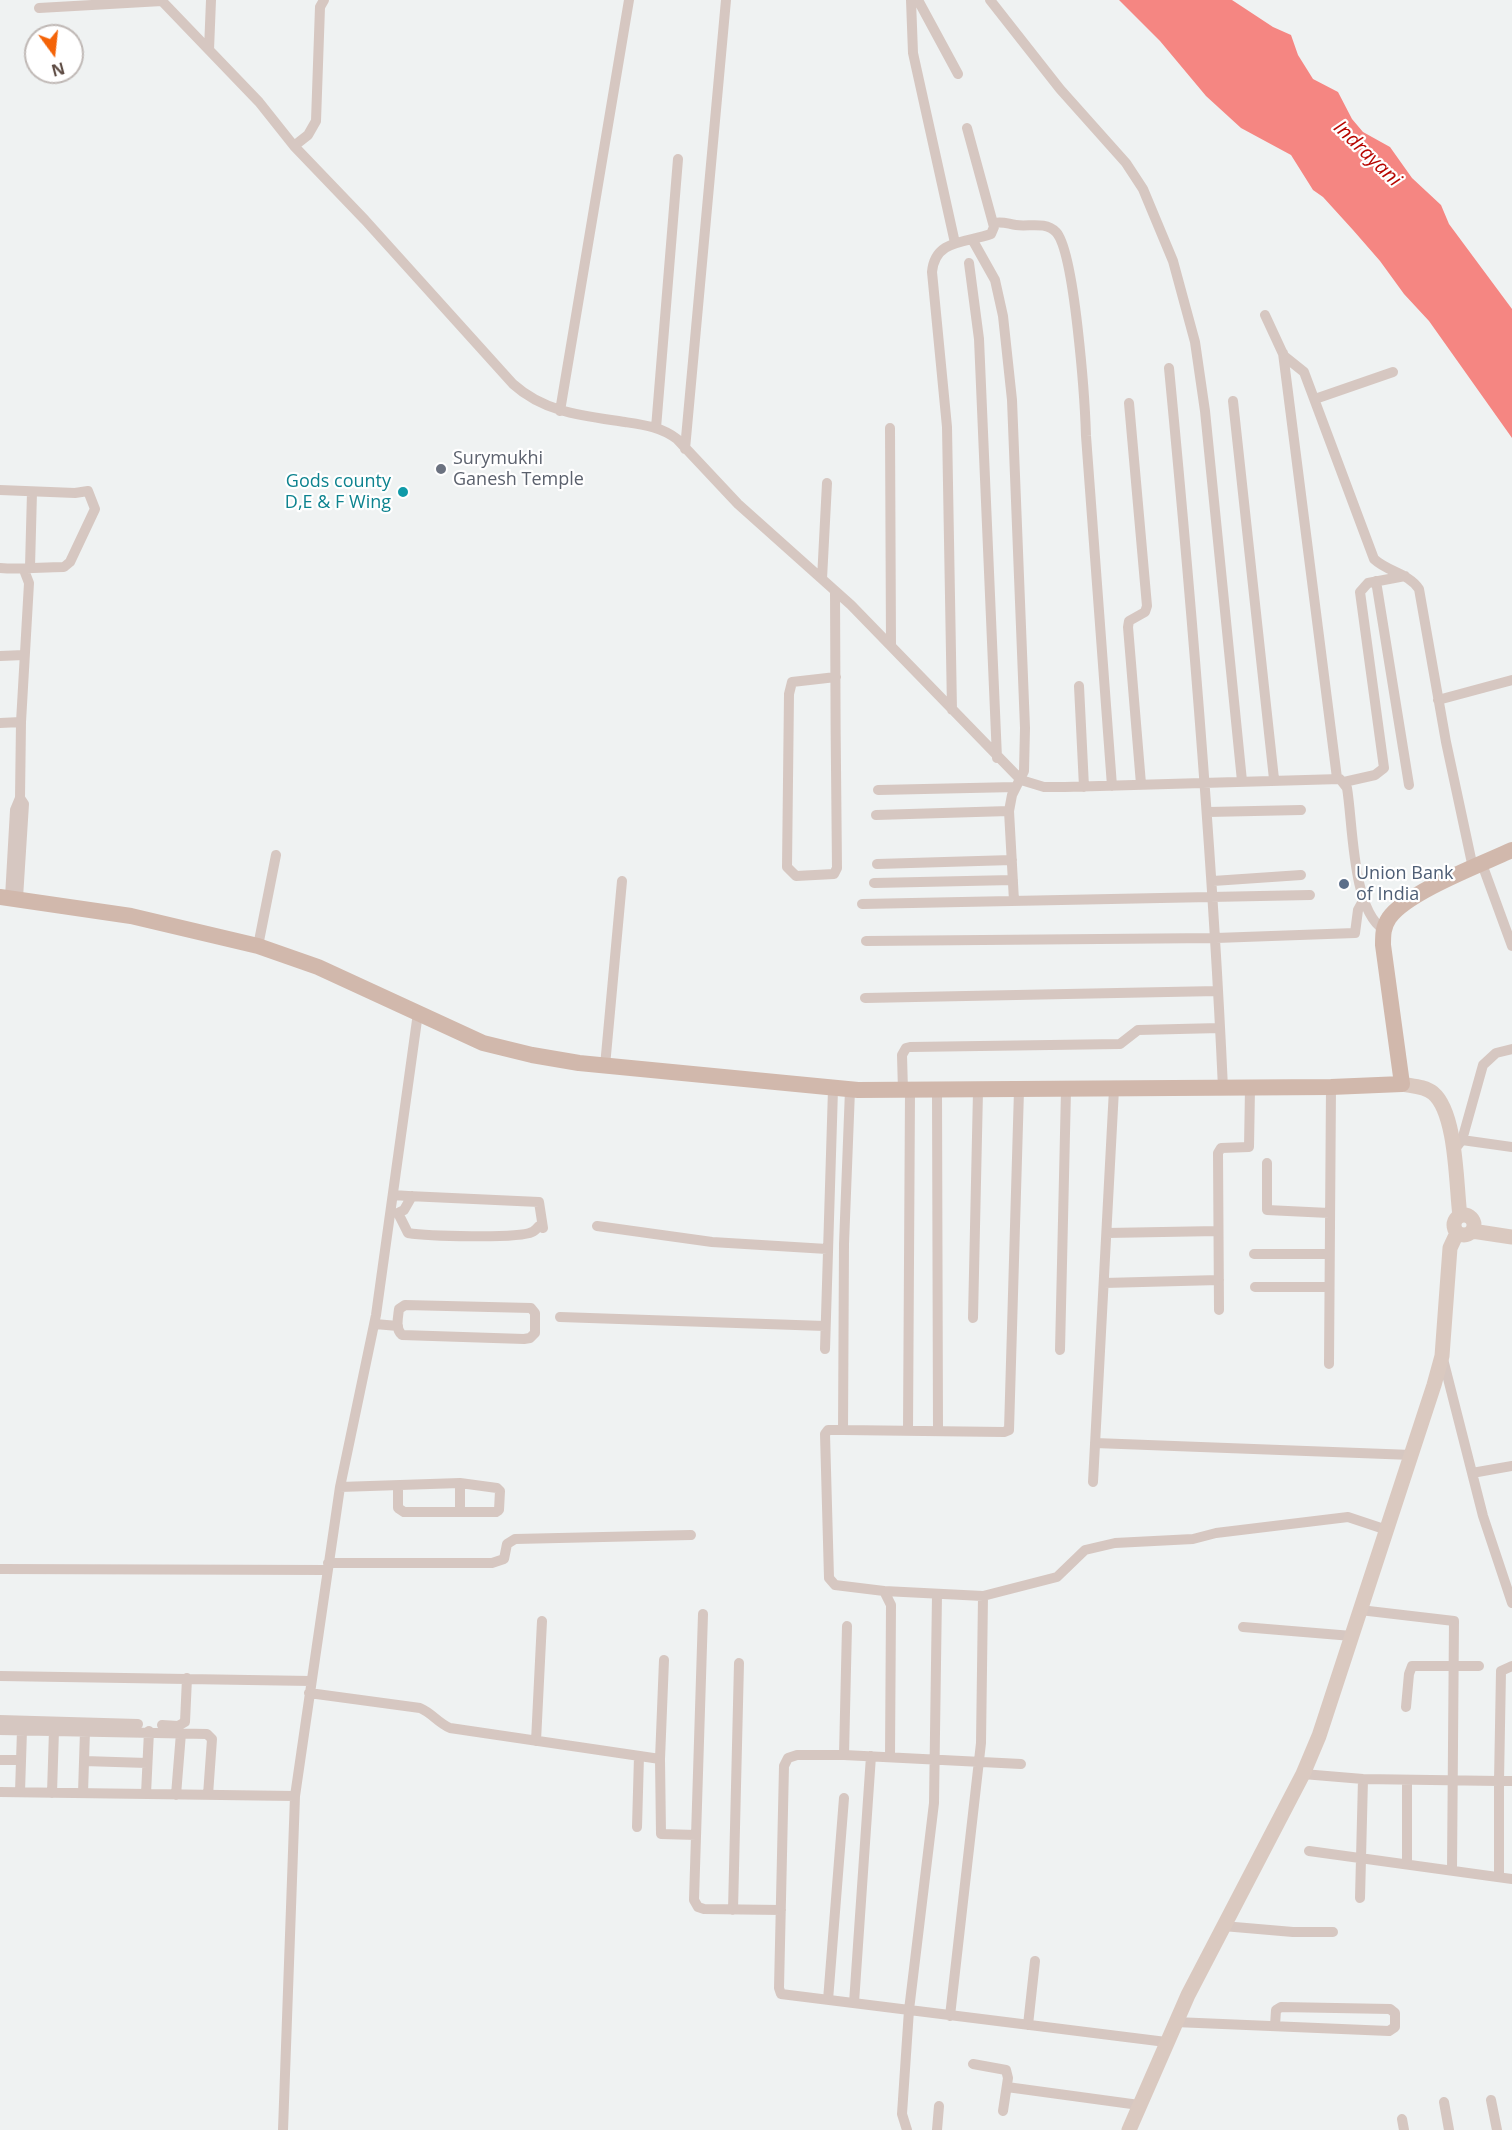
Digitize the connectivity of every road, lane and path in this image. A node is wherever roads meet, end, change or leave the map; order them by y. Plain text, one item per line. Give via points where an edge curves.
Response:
1 (161, 0) edge
2 (211, 0) edge
3 (629, 0) edge
4 (726, 0) edge
5 (911, 0) edge
6 (918, 0) edge
7 (990, 0) edge
8 (322, 1) edge
9 (39, 8) dead end
10 (208, 50) junction
11 (958, 74) dead end
12 (968, 128) dead end
13 (294, 146) junction
14 (678, 159) dead end
15 (994, 223) junction
16 (972, 239) junction
17 (955, 243) junction
18 (969, 263) dead end
19 (1265, 315) dead end
20 (1283, 353) junction
21 (1169, 368) dead end
22 (1393, 372) dead end
23 (1315, 399) junction
24 (1233, 401) dead end
25 (1130, 403) dead end
26 (560, 411) junction
27 (656, 428) junction
28 (890, 428) dead end
29 (686, 449) junction
30 (827, 483) dead end
31 (0, 490) edge
32 (32, 492) junction
33 (0, 568) edge
34 (27, 568) junction
35 (1406, 576) junction
36 (822, 579) junction
37 (1376, 582) junction
38 (836, 591) junction
39 (891, 646) junction
40 (0, 656) edge
41 (24, 656) junction
42 (837, 677) junction
43 (1512, 680) edge
44 (1079, 686) dead end
45 (1438, 700) junction
46 (952, 710) junction
47 (21, 722) junction
48 (0, 723) edge
49 (997, 758) junction
50 (1274, 779) junction
51 (1341, 780) junction
52 (1242, 781) junction
53 (1205, 782) junction
54 (1018, 784) junction
55 (1141, 784) junction
56 (1409, 785) dead end
57 (1112, 786) junction
58 (1084, 787) junction
59 (878, 790) dead end
60 (1301, 810) dead end
61 (1009, 811) junction
62 (1208, 812) junction
63 (876, 815) dead end
64 (1512, 850) edge
65 (276, 855) dead end
66 (1012, 860) junction
67 (877, 864) dead end
68 (1477, 866) junction
69 (1301, 875) dead end
70 (1013, 880) junction
71 (622, 881) dead end
72 (1213, 881) junction
73 (874, 883) dead end
74 (1214, 896) junction
75 (1310, 896) dead end
76 (10, 897) edge
77 (1014, 901) junction
78 (1363, 901) junction
79 (862, 904) dead end
80 (1383, 928) junction
81 (1216, 938) junction
82 (866, 941) dead end
83 (258, 946) junction
84 (1512, 946) edge
85 (1218, 991) junction
86 (865, 998) dead end
87 (418, 1013) junction
88 (1220, 1028) junction
89 (1512, 1049) edge
90 (605, 1066) junction
91 (1402, 1084) junction
92 (1331, 1087) junction
93 (1223, 1088) junction
94 (1250, 1088) junction
95 (833, 1089) junction
96 (1114, 1089) junction
97 (850, 1090) junction
98 (1019, 1090) junction
99 (1066, 1090) junction
100 (907, 1091) junction
101 (978, 1091) junction
102 (937, 1092) junction
103 (1458, 1144) junction
104 (1512, 1147) edge
105 (1268, 1163) dead end
106 (393, 1195) junction
107 (412, 1196) junction
108 (1329, 1213) junction
109 (597, 1226) dead end
110 (1218, 1231) junction
111 (1464, 1232) junction
112 (1107, 1233) junction
113 (1512, 1237) edge
114 (827, 1249) junction
115 (1254, 1254) dead end
116 (1329, 1254) junction
117 (1219, 1280) junction
118 (1104, 1283) junction
119 (1255, 1287) dead end
120 (1329, 1287) junction
121 (1219, 1310) dead end
122 (560, 1317) dead end
123 (973, 1318) dead end
124 (376, 1320) junction
125 (398, 1322) junction
126 (825, 1326) junction
127 (825, 1349) dead end
128 (1060, 1350) dead end
129 (1442, 1356) junction
130 (1329, 1364) dead end
131 (908, 1429) junction
132 (843, 1430) junction
133 (938, 1430) junction
134 (1095, 1443) junction
135 (1412, 1455) junction
136 (1512, 1466) edge
137 (1472, 1473) junction
138 (1093, 1482) dead end
139 (460, 1483) junction
140 (340, 1487) junction
141 (398, 1487) junction
142 (460, 1512) junction
143 (1387, 1530) junction
144 (691, 1535) dead end
145 (327, 1567) junction
146 (0, 1569) edge
147 (884, 1592) junction
148 (937, 1594) junction
149 (983, 1596) junction
150 (1512, 1603) edge
151 (1360, 1610) junction
152 (703, 1614) dead end
153 (542, 1621) dead end
154 (847, 1626) dead end
155 (1243, 1627) dead end
156 (1352, 1636) junction
157 (664, 1660) dead end
158 (739, 1663) dead end
159 (1455, 1666) junction
160 (1479, 1666) dead end
161 (1512, 1666) edge
162 (0, 1676) edge
163 (187, 1678) junction
164 (311, 1681) junction
165 (309, 1693) junction
166 (1406, 1707) dead end
167 (0, 1720) edge
168 (0, 1730) edge
169 (22, 1730) junction
170 (54, 1730) junction
171 (85, 1731) junction
172 (148, 1731) junction
173 (181, 1733) junction
174 (536, 1741) junction
175 (844, 1755) junction
176 (639, 1756) junction
177 (872, 1756) junction
178 (890, 1757) junction
179 (660, 1759) junction
180 (936, 1759) junction
181 (0, 1760) edge
182 (21, 1761) junction
183 (84, 1761) junction
184 (979, 1761) junction
185 (147, 1764) junction
186 (1021, 1764) dead end
187 (1303, 1774) junction
188 (1363, 1779) junction
189 (1407, 1780) junction
190 (1455, 1780) junction
191 (1499, 1781) junction
192 (1512, 1781) edge
193 (0, 1792) edge
194 (20, 1792) junction
195 (52, 1792) junction
196 (83, 1793) junction
197 (146, 1794) junction
198 (176, 1795) junction
199 (208, 1795) junction
200 (295, 1796) junction
201 (844, 1798) dead end
202 (637, 1827) dead end
203 (696, 1835) junction
204 (1309, 1851) dead end
205 (1362, 1858) junction
206 (1407, 1864) junction
207 (1452, 1869) junction
208 (1499, 1877) junction
209 (1512, 1879) edge
210 (1360, 1898) dead end
211 (733, 1910) junction
212 (781, 1910) junction
213 (1223, 1926) junction
214 (1333, 1932) dead end
215 (1035, 1960) dead end
216 (828, 2000) junction
217 (854, 2003) junction
218 (1326, 2007) junction
219 (909, 2010) junction
220 (950, 2016) junction
221 (1175, 2022) junction
222 (1028, 2025) junction
223 (1275, 2026) junction
224 (1325, 2028) junction
225 (1166, 2042) junction
226 (973, 2064) dead end
227 (1007, 2087) junction
228 (1491, 2100) dead end
229 (1444, 2102) dead end
230 (1139, 2105) junction
231 (939, 2106) dead end
232 (1003, 2111) dead end
233 (283, 2130) edge
234 (907, 2130) edge
235 (937, 2130) edge
236 (1128, 2130) edge
237 (1449, 2130) edge
238 (1497, 2130) edge

1 - 9 street
1 - 10 street
2 - 10 street
3 - 26 street
4 - 29 street
5 - 17 street via 913,53
6 - 11 street
7 - 52 street via 1060,89 1126,163 1143,189 1173,261 1195,342 1205,411
8 - 13 street via 316,121 308,135
10 - 13 street via 259,102
12 - 15 street
13 - 26 street via 513,384 539,404
14 - 27 street
15 - 16 street via 991,234
15 - 57 street via 1051,228 1062,242 1067,263 1084,380
16 - 17 street
16 - 54 street via 986,260 1001,298 1012,400 1025,699 1025,760
17 - 46 street via 936,255 933,272 947,427
18 - 49 street via 979,339
19 - 20 street
20 - 23 street via 1304,372
20 - 51 street
21 - 53 street
22 - 23 street
23 - 35 street via 1371,552 1381,565
24 - 50 street
25 - 55 street via 1147,606 1145,612 1129,621 1128,627
26 - 27 street
27 - 29 street via 667,431
28 - 39 street
29 - 36 street via 738,504
30 - 36 street
31 - 32 street
32 - 34 street
32 - 34 street via 88,490 95,509 68,564
33 - 34 street
34 - 41 street
35 - 37 street
35 - 45 street via 1419,589 1423,602
36 - 38 street
37 - 51 street via 1364,585 1360,592 1384,768 1375,775
37 - 56 street
38 - 39 street
38 - 42 street
39 - 46 street
40 - 41 street
41 - 47 street
42 - 42 street via 792,682 789,694 787,867 796,876 826,877 837,868
43 - 45 street
44 - 58 street
45 - 68 street
46 - 49 street
47 - 48 street
47 - 76 street via 20,798 24,804
49 - 54 street
50 - 51 street
50 - 52 street
51 - 78 street
52 - 53 street
53 - 55 street
53 - 62 street
54 - 58 street
54 - 59 street
54 - 61 street
55 - 57 street
57 - 58 street
60 - 62 street
61 - 63 street
61 - 66 street
62 - 72 street
64 - 68 main road
65 - 83 street
66 - 67 street
66 - 70 street
68 - 80 main road via 1407,903 1389,917
68 - 84 street
69 - 72 street
70 - 73 street
70 - 77 street
71 - 90 street
72 - 74 street
74 - 75 street
74 - 77 street
74 - 81 street
76 - 83 main road via 142,918
77 - 79 street
78 - 80 street via 1371,918
78 - 81 street via 1355,933
80 - 91 main road
81 - 82 street
81 - 85 street
83 - 87 main road via 318,967
85 - 86 street
85 - 88 street
87 - 90 main road via 483,1043
87 - 106 street
88 - 93 street
88 - 100 street via 1138,1030 1120,1044 910,1047 902,1055
89 - 103 street via 1496,1053 1483,1065
90 - 95 main road
91 - 92 main road
91 - 103 main road via 1433,1092
92 - 94 main road
92 - 108 street
93 - 94 main road
93 - 96 main road
94 - 110 street via 1249,1147 1223,1148 1218,1153
95 - 97 main road
95 - 114 street
96 - 99 main road
96 - 112 street
97 - 100 main road
97 - 132 street
98 - 99 main road
98 - 101 main road
98 - 133 street via 1011,1425 1004,1432
99 - 128 street
100 - 102 main road
100 - 131 street
101 - 102 main road
101 - 123 street
102 - 133 street
103 - 104 street
103 - 111 main road via 1460,1216 1454,1224
105 - 108 street via 1268,1210
106 - 107 street
106 - 124 street
107 - 107 street via 398,1213 408,1233 475,1236 531,1233 539,1226 543,1228 539,1202
108 - 116 street
109 - 114 street via 712,1242
110 - 112 street
110 - 117 street
111 - 113 main road
111 - 129 main road via 1450,1248
112 - 118 street
114 - 126 street
115 - 116 street
116 - 120 street
117 - 118 street
117 - 121 street
118 - 134 street
119 - 120 street
120 - 130 street
122 - 126 street
124 - 125 street
124 - 140 street
125 - 125 street via 399,1309 405,1305 531,1308 535,1313 535,1333 524,1339 406,1336 399,1334
126 - 127 street
129 - 135 main road
129 - 137 street
131 - 132 street
131 - 133 street
132 - 147 street via 828,1430 825,1434 829,1578 835,1585
134 - 135 street
134 - 138 street
135 - 143 main road
136 - 137 street
137 - 150 street
139 - 141 street
139 - 142 street
139 - 142 street via 500,1491 498,1511
140 - 141 street
140 - 145 street
141 - 142 street via 400,1510
143 - 149 street via 1348,1517 1192,1539 1115,1543 1085,1550 1057,1577
143 - 151 main road
144 - 145 street via 515,1539 507,1544 504,1559 492,1563
145 - 146 street
145 - 164 street
147 - 148 street
147 - 178 street via 891,1605
148 - 149 street
148 - 180 street
149 - 184 street
151 - 156 main road
151 - 159 street via 1454,1621
152 - 203 street
153 - 174 street
154 - 175 street
155 - 156 street
156 - 187 main road
157 - 179 street
158 - 211 street
159 - 160 street
159 - 166 street via 1412,1666
159 - 190 street
161 - 191 street via 1501,1671
162 - 163 street
163 - 164 street
163 - 167 street via 185,1722 178,1726
164 - 165 street
165 - 174 street via 420,1708 450,1728
165 - 200 street
168 - 169 street
169 - 170 street
169 - 182 street
170 - 171 street
170 - 195 street
171 - 172 street
171 - 183 street
172 - 173 street
172 - 185 street
173 - 198 street
173 - 199 street via 207,1734 212,1739
174 - 176 street
175 - 177 street
175 - 212 street via 797,1755 788,1758 784,1766
176 - 179 street
176 - 202 street
177 - 178 street
177 - 217 street
178 - 180 street
179 - 203 street via 661,1834
180 - 184 street
180 - 219 street
181 - 182 street
182 - 194 street
183 - 185 street
183 - 196 street
184 - 186 street
184 - 220 street
185 - 197 street
187 - 188 street
187 - 213 main road
188 - 189 street
188 - 205 street
189 - 190 street
189 - 206 street
190 - 191 street
190 - 207 street
191 - 192 street
191 - 208 street
193 - 194 street
194 - 195 street
195 - 196 street
196 - 197 street
197 - 198 street
198 - 199 street
199 - 200 street
200 - 233 street
201 - 216 street
203 - 211 street via 694,1900 704,1909
204 - 205 street
205 - 206 street
205 - 210 street
206 - 207 street
207 - 208 street
208 - 209 street
211 - 212 street
212 - 216 street via 781,1994
213 - 214 street
213 - 221 main road
215 - 222 street
216 - 217 street
217 - 219 street
218 - 223 street via 1278,2008
218 - 224 street
218 - 224 street via 1390,2008 1395,2013 1395,2027 1389,2031
219 - 220 street
219 - 234 street via 902,2114
220 - 222 street
221 - 223 street
221 - 225 main road
222 - 225 street
223 - 224 street
225 - 230 main road
226 - 227 street via 1006,2070
227 - 230 street
227 - 232 street
228 - 238 street
229 - 237 street
230 - 236 main road
231 - 235 street

